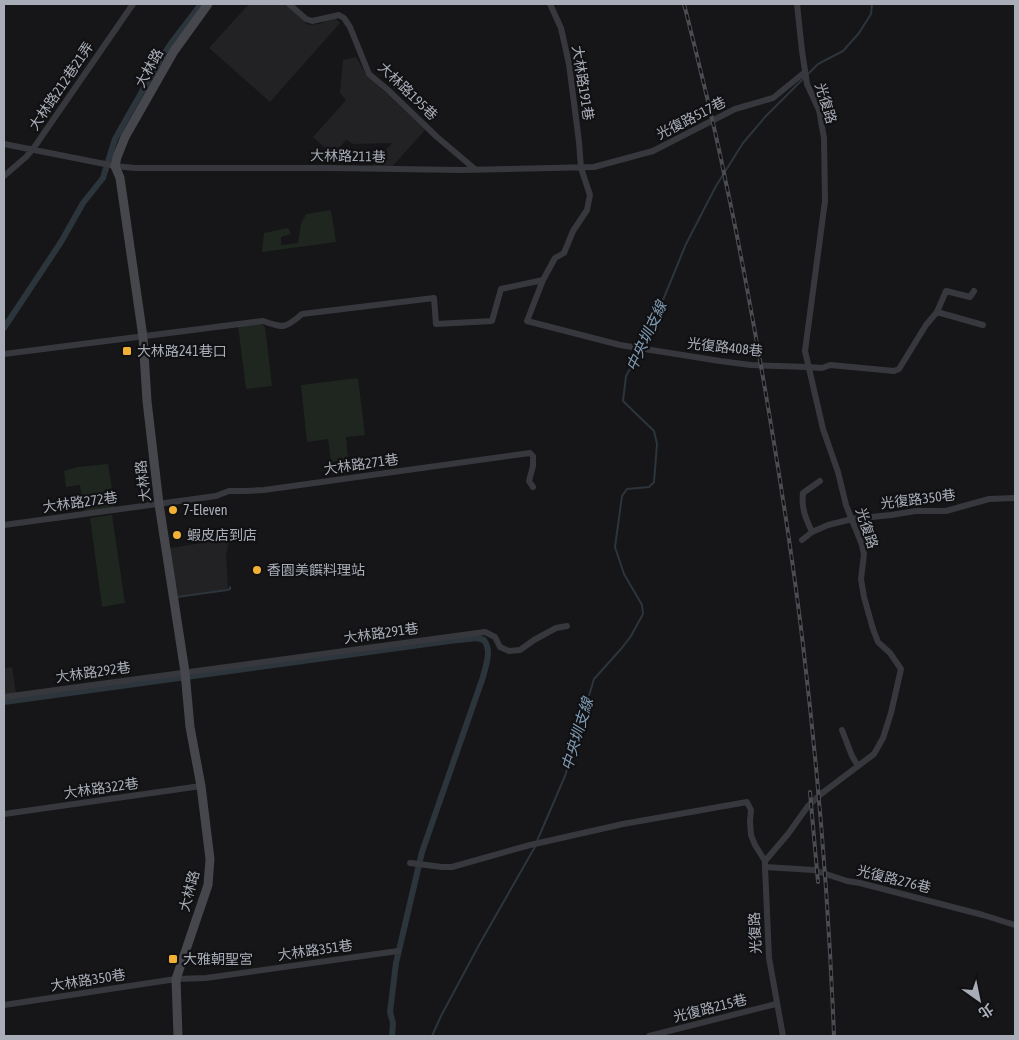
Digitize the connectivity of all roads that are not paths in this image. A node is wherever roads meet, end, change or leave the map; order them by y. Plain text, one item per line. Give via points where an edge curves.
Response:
1 (133, 4) edge
2 (208, 4) edge
3 (289, 4) edge
4 (550, 4) edge
5 (797, 4) edge
6 (805, 72) junction
7 (4, 144) edge
8 (33, 149) junction
9 (115, 166) junction
10 (581, 168) junction
11 (476, 170) junction
12 (4, 176) edge
13 (543, 280) junction
14 (974, 291) dead end
15 (937, 312) junction
16 (983, 325) dead end
17 (143, 336) junction
18 (4, 354) edge
19 (808, 367) junction
20 (820, 482) dead end
21 (533, 487) dead end
22 (1015, 498) edge
23 (159, 504) junction
24 (852, 519) junction
25 (4, 525) edge
26 (812, 532) junction
27 (802, 540) dead end
28 (568, 626) dead end
29 (185, 672) junction
30 (4, 697) edge
31 (842, 730) dead end
32 (858, 766) junction
33 (201, 786) junction
34 (4, 814) edge
35 (410, 863) dead end
36 (765, 864) junction
37 (1015, 925) edge
38 (398, 951) dead end
39 (176, 979) junction
40 (776, 1004) junction
41 (4, 1005) edge
42 (178, 1036) edge
43 (649, 1036) edge
44 (782, 1036) edge

1 - 8 street, 大林路212巷21弄
2 - 9 street, 大林路 via 174,51 125,137
3 - 11 street, 大林路195巷 via 312,21 344,18 369,74
4 - 10 street, 大林路191巷 via 562,28 569,64
5 - 6 street, 光復路
6 - 10 street, 光復路517巷 via 772,98 734,109 653,151
6 - 19 street, 光復路 via 824,138 826,201 805,350
7 - 8 street, 大林路211巷
8 - 9 street, 大林路211巷
8 - 12 street, 大林路212巷21弄
9 - 11 street, 大林路211巷
9 - 17 street, 大林路 via 120,178
10 - 11 street, 大林路211巷
10 - 13 street, 大林路191巷 via 590,195 587,210 564,253 555,258
13 - 17 street via 501,289 492,321 436,324 434,298 302,314 279,327 262,321
13 - 19 street, 光復路408巷 via 527,321 620,345 720,362
14 - 15 street, 光復路408巷 via 970,297 946,291
15 - 16 street
15 - 19 street, 光復路408巷 via 899,369
17 - 18 street
17 - 23 street, 大林路
19 - 24 street, 光復路 via 823,429
20 - 26 street via 803,493 802,503
21 - 23 street, 大林路271巷 via 529,481 533,466 530,453 264,490 230,491
22 - 24 street, 光復路350巷 via 989,499 946,511 916,511
23 - 25 street, 大林路272巷
23 - 29 street, 大林路
24 - 26 street, 光復路350巷
24 - 32 street, 光復路 via 864,554 861,580 873,628 878,642 901,670 883,738 874,754
26 - 27 street, 光復路350巷
28 - 29 street, 大林路291巷 via 556,628 520,650 500,647 496,637 485,632
29 - 30 street, 大林路292巷
29 - 33 street, 大林路 via 190,727
31 - 32 street
32 - 36 street, 光復路 via 808,806
33 - 34 street, 大林路322巷
33 - 39 street, 大林路 via 210,859 208,881
35 - 36 street via 452,867 623,824 747,802 751,810 751,835
36 - 37 street, 光復路276巷 via 814,870
36 - 40 street, 光復路 via 769,958
38 - 39 street, 大林路351巷 via 206,978
39 - 41 street, 大林路350巷
39 - 42 street, 大林路
40 - 43 street, 光復路215巷
40 - 44 street, 光復路

